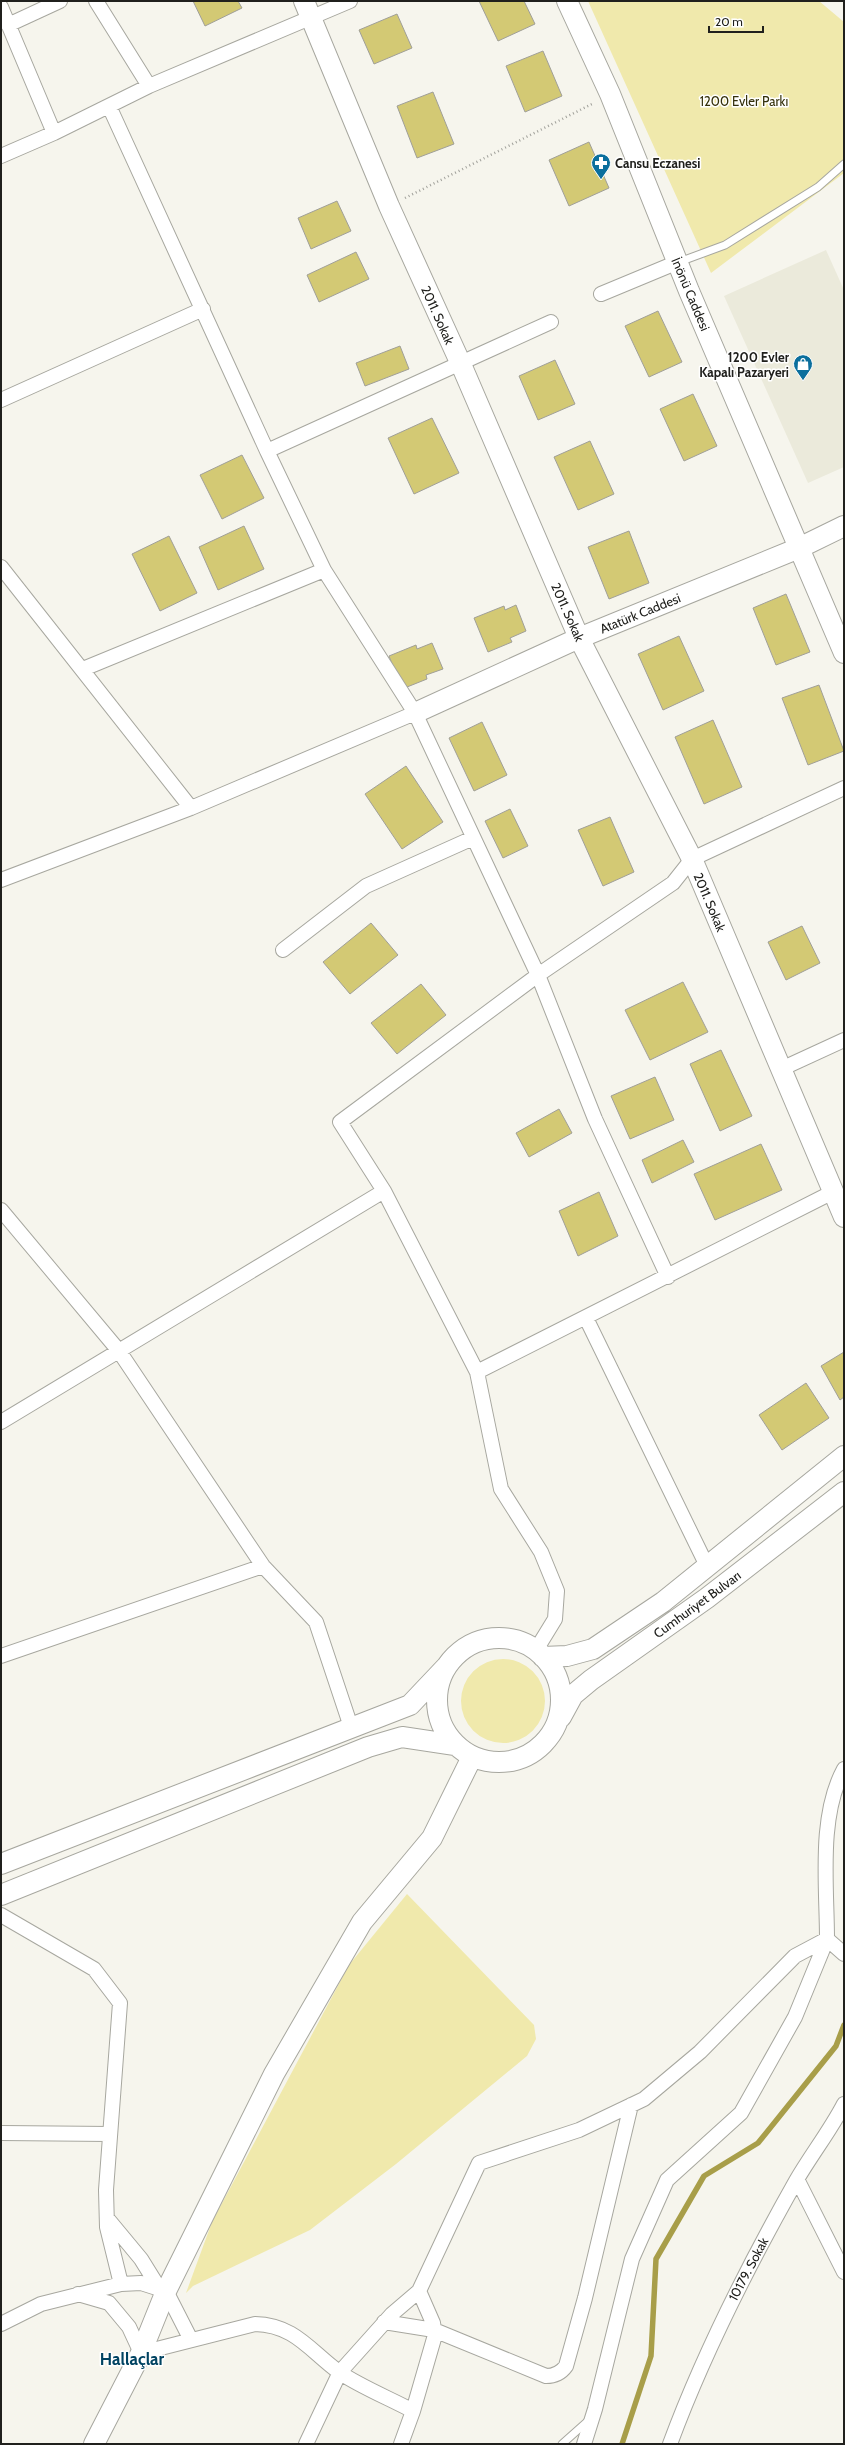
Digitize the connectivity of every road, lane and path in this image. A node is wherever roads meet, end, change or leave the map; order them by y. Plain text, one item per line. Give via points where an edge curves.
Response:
1 (60, 1) edge
2 (96, 1) edge
3 (350, 1) edge
4 (567, 1) edge
5 (1, 7) edge
6 (308, 10) edge
7 (8, 25) junction
8 (149, 86) junction
9 (610, 94) junction
10 (109, 106) junction
11 (54, 133) junction
12 (1, 156) edge
13 (844, 164) edge
14 (389, 206) junction
15 (678, 262) junction
16 (602, 294) dead end
17 (203, 309) junction
18 (551, 322) dead end
19 (460, 362) junction
20 (1, 400) edge
21 (267, 451) junction
22 (844, 526) edge
23 (799, 548) junction
24 (1, 567) edge
25 (324, 570) junction
26 (579, 638) junction
27 (844, 653) edge
28 (83, 669) junction
29 (414, 713) junction
30 (844, 788) edge
31 (191, 808) junction
32 (474, 838) junction
33 (692, 859) junction
34 (1, 880) edge
35 (283, 950) dead end
36 (538, 975) junction
37 (844, 1040) edge
38 (781, 1069) junction
39 (384, 1191) junction
40 (833, 1192) junction
41 (1, 1210) edge
42 (844, 1216) edge
43 (668, 1277) junction
44 (586, 1318) junction
45 (119, 1351) junction
46 (477, 1372) junction
47 (1, 1422) edge
48 (844, 1456) edge
49 (844, 1492) edge
50 (264, 1566) junction
51 (707, 1566) junction
52 (540, 1654) junction
53 (1, 1656) edge
54 (446, 1667) junction
55 (558, 1722) junction
56 (351, 1727) junction
57 (455, 1745) junction
58 (472, 1757) junction
59 (844, 1768) edge
60 (1, 1864) edge
61 (1, 1895) edge
62 (1, 1915) edge
63 (827, 1939) junction
64 (844, 1954) edge
65 (844, 2104) edge
66 (631, 2106) junction
67 (1, 2133) edge
68 (110, 2134) junction
69 (797, 2180) junction
70 (106, 2218) junction
71 (844, 2272) edge
72 (121, 2284) junction
73 (163, 2289) junction
74 (419, 2291) junction
75 (78, 2294) junction
76 (384, 2322) junction
77 (1, 2324) edge
78 (434, 2330) junction
79 (191, 2340) junction
80 (140, 2353) junction
81 (340, 2372) junction
82 (413, 2410) junction
83 (592, 2419) junction
84 (94, 2444) edge
85 (306, 2444) edge
86 (401, 2444) edge
87 (562, 2444) edge
88 (584, 2444) edge
89 (670, 2444) edge

1 - 7 street
2 - 8 street
3 - 6 street
4 - 9 street, İnönü Caddesi
5 - 7 street
6 - 8 street
6 - 14 street, 2011. Sokak
7 - 11 street
8 - 10 street
9 - 14 path
9 - 15 street, İnönü Caddesi
10 - 11 street
10 - 17 street
11 - 12 street
13 - 15 lane via 818,187 725,245
14 - 19 street, 2011. Sokak
15 - 16 street
15 - 23 street, İnönü Caddesi
17 - 20 street
17 - 21 street
18 - 19 street
19 - 21 street
19 - 26 street, 2011. Sokak
21 - 25 street
22 - 23 street, Atatürk Caddesi
23 - 26 street, Atatürk Caddesi
23 - 27 street, İnönü Caddesi
24 - 28 street
25 - 28 street
25 - 29 street
26 - 29 street, Atatürk Caddesi
26 - 33 street, 2011. Sokak
28 - 31 street
29 - 31 street
29 - 32 street
30 - 33 street
31 - 34 street
32 - 35 street via 366,886
32 - 36 street
33 - 36 street via 673,883
33 - 38 street, 2011. Sokak
36 - 39 street via 340,1122
36 - 43 street via 595,1119
37 - 38 street
38 - 40 street, 2011. Sokak
39 - 45 street
39 - 46 street
40 - 42 street, 2011. Sokak
40 - 43 street
41 - 45 street
43 - 44 street
44 - 46 street
44 - 51 street
45 - 47 street
45 - 50 street
46 - 52 street via 501,1489 541,1552 557,1591 555,1619
48 - 51 street
49 - 55 street, Cumhuriyet Bulvarı via 707,1598 591,1680 573,1695
50 - 53 street
50 - 56 street via 316,1622
51 - 52 street via 663,1602 593,1649 567,1656
52 - 54 street via 518,1641 498,1638 478,1641 460,1652
52 - 55 street via 550,1664 559,1683 562,1703
54 - 56 street via 410,1705
54 - 57 street via 438,1687 437,1707 443,1728
55 - 58 street via 547,1740 532,1753 514,1761 492,1762
56 - 60 street
57 - 58 street
57 - 61 street via 402,1737 368,1747
58 - 73 street via 432,1838 362,1922 274,2074
59 - 63 street via 838,1779 827,1822
62 - 68 street via 94,1969 120,2002
63 - 64 street
63 - 66 street via 795,1956 700,2052 644,2099
63 - 83 street via 795,2017 740,2113 667,2180 632,2259
65 - 69 street, 10179. Sokak
66 - 74 street via 579,2130 479,2163
66 - 78 street via 585,2298 563,2371 546,2376
67 - 68 street
68 - 70 street
69 - 71 street
69 - 89 street, 10179. Sokak via 734,2293 690,2391
70 - 72 street
70 - 73 street
72 - 73 street via 142,2283
72 - 75 street
73 - 79 street
73 - 80 street
74 - 76 street
74 - 78 street
75 - 77 street via 41,2304
75 - 80 street via 109,2303 130,2328
76 - 78 street
76 - 81 street
78 - 82 street via 435,2335
79 - 80 street
79 - 81 street via 255,2324 271,2325 290,2332
80 - 84 street
81 - 82 street
81 - 85 street
82 - 86 street
83 - 87 lane
83 - 88 street

